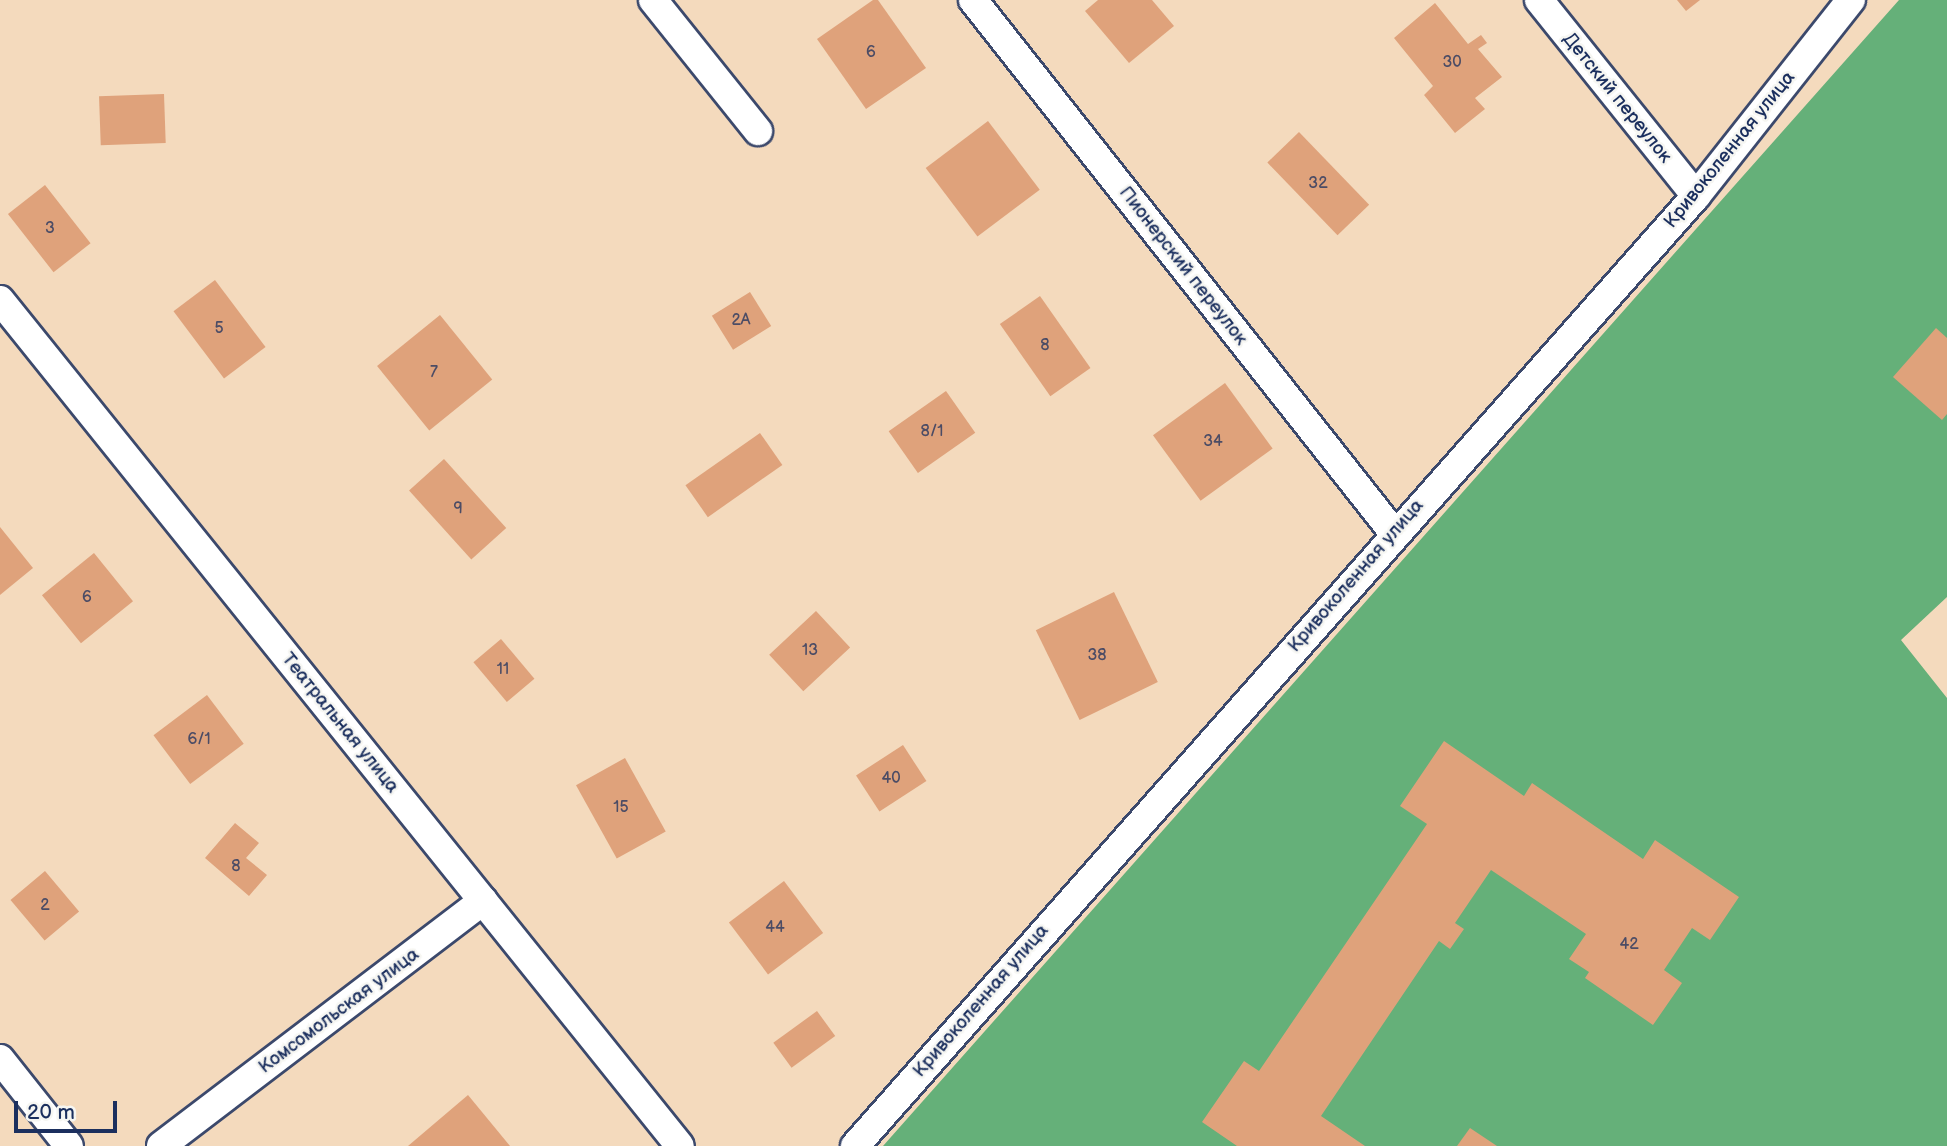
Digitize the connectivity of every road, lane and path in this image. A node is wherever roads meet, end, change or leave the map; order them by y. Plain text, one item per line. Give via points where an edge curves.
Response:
1 (653, 0) edge
2 (973, 0) edge
3 (1539, 0) edge
4 (1851, 0) edge
5 (758, 131) dead end
6 (1696, 196) junction
7 (0, 300) edge
8 (1394, 533) junction
9 (483, 901) junction
10 (0, 1059) edge
11 (69, 1146) edge
12 (161, 1146) edge
13 (680, 1146) edge
14 (855, 1146) edge

1 - 5 street
2 - 8 street, Пионерский переулок
3 - 6 street, Детский переулок
4 - 6 street, Кривоколенная улица
6 - 8 street, Кривоколенная улица
7 - 9 street, Театральная улица
8 - 14 street, Кривоколенная улица
9 - 12 street, Комсомольская улица
9 - 13 street, Театральная улица
10 - 11 street

